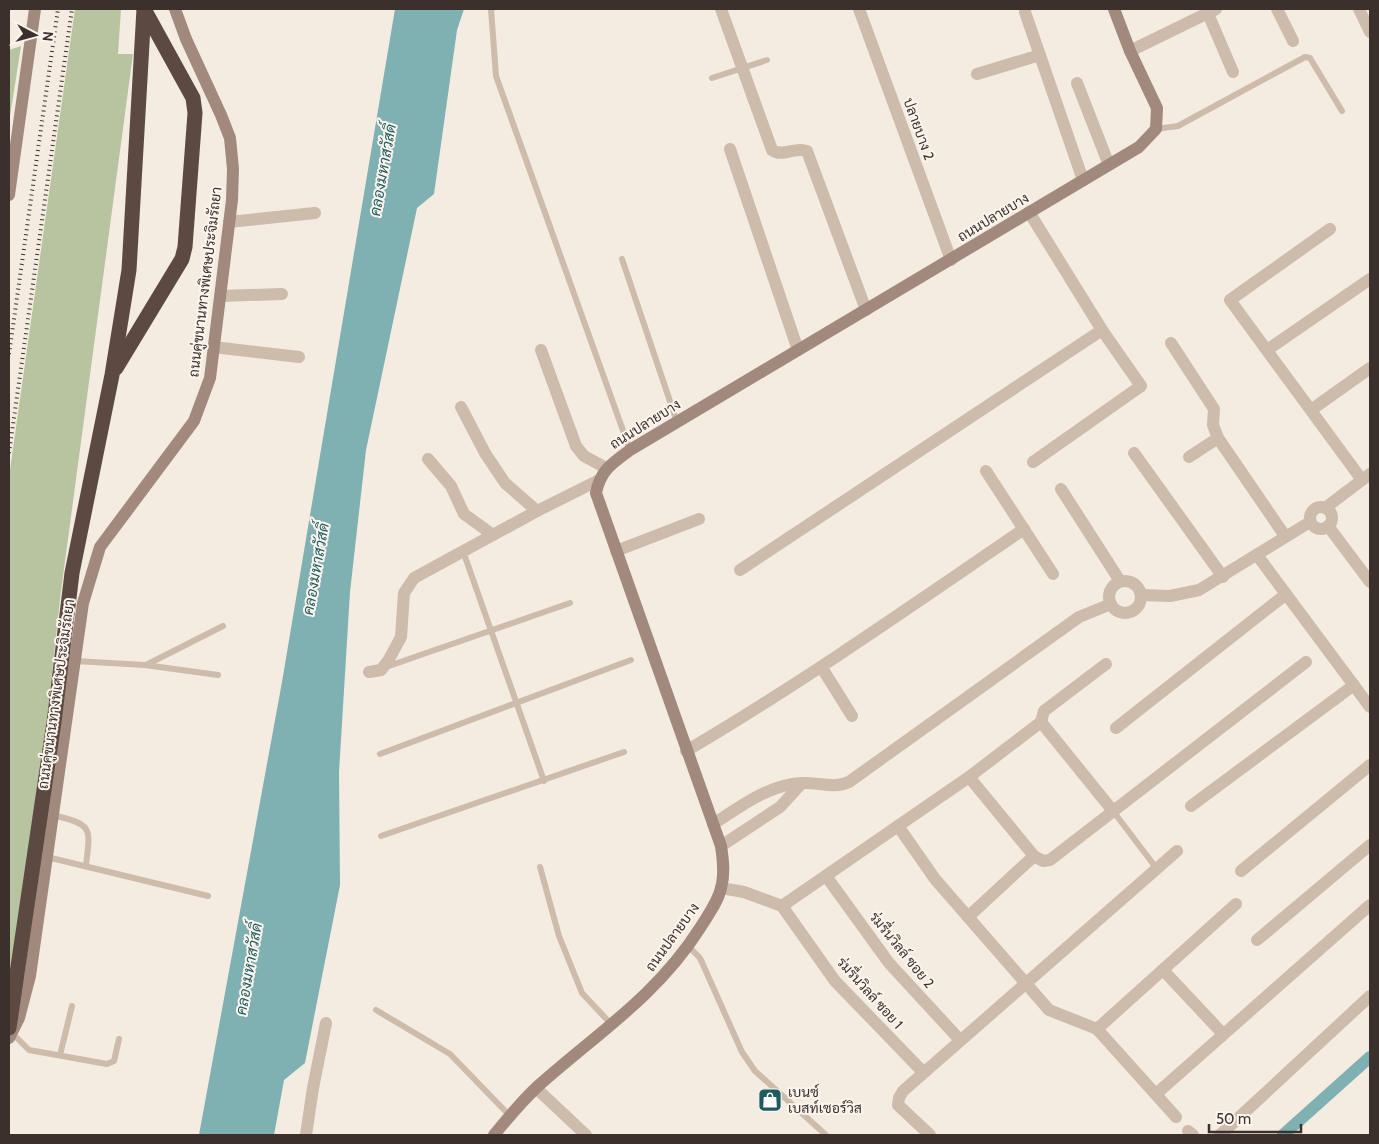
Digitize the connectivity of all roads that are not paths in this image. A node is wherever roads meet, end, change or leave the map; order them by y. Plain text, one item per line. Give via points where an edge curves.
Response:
1 (35, 9) edge
2 (144, 9) edge
3 (174, 9) edge
4 (491, 9) edge
5 (721, 9) edge
6 (859, 9) edge
7 (1114, 9) edge
8 (1277, 9) edge
9 (1359, 9) edge
10 (1210, 10) edge
11 (1025, 12) dead end
12 (1370, 32) edge
13 (1293, 41) dead end
14 (1130, 51) junction
15 (1040, 55) junction
16 (767, 60) dead end
17 (742, 68) junction
18 (1233, 72) dead end
19 (977, 74) dead end
20 (712, 78) dead end
21 (1077, 83) dead end
22 (1342, 111) dead end
23 (1156, 129) junction
24 (730, 150) dead end
25 (1109, 165) junction
26 (1083, 180) junction
27 (9, 195) edge
28 (1029, 212) junction
29 (315, 213) dead end
30 (229, 222) junction
31 (1330, 229) dead end
32 (622, 259) dead end
33 (951, 260) junction
34 (1370, 279) edge
35 (282, 294) dead end
36 (220, 296) junction
37 (866, 310) junction
38 (1102, 330) junction
39 (1171, 344) dead end
40 (214, 347) junction
41 (541, 350) dead end
42 (798, 350) junction
43 (1267, 350) junction
44 (299, 357) dead end
45 (1370, 368) edge
46 (112, 375) junction
47 (460, 407) dead end
48 (1311, 410) junction
49 (677, 422) junction
50 (1218, 438) junction
51 (630, 450) junction
52 (1134, 453) dead end
53 (1189, 456) dead end
54 (428, 459) dead end
55 (1033, 462) dead end
56 (606, 468) junction
57 (986, 471) dead end
58 (1366, 477) edge
59 (599, 480) junction
60 (1061, 489) dead end
61 (1326, 508) junction
62 (537, 511) junction
63 (699, 519) dead end
64 (1310, 522) junction
65 (1328, 526) junction
66 (1024, 529) junction
67 (493, 535) junction
68 (1285, 536) junction
69 (463, 551) junction
70 (616, 551) junction
71 (1257, 555) junction
72 (740, 570) dead end
73 (1054, 574) dead end
74 (1368, 574) edge
75 (1223, 577) junction
76 (1120, 581) junction
77 (1285, 594) junction
78 (1142, 595) junction
79 (570, 603) dead end
80 (1111, 604) junction
81 (222, 626) dead end
82 (491, 630) junction
83 (632, 660) dead end
84 (75, 661) junction
85 (1306, 662) dead end
86 (1106, 664) dead end
87 (145, 665) junction
88 (822, 668) junction
89 (375, 671) joint
90 (218, 675) dead end
91 (1354, 685) junction
92 (517, 704) junction
93 (1370, 707) edge
94 (852, 716) dead end
95 (1041, 722) junction
96 (1116, 728) dead end
97 (686, 751) junction
98 (624, 752) dead end
99 (380, 754) dead end
100 (1370, 764) edge
101 (969, 776) junction
102 (544, 781) junction
103 (802, 783) junction
104 (1191, 806) dead end
105 (1112, 811) junction
106 (53, 815) junction
107 (712, 824) junction
108 (898, 826) junction
109 (381, 836) dead end
110 (1370, 845) edge
111 (721, 846) junction
112 (1177, 851) dead end
113 (1034, 856) junction
114 (47, 857) junction
115 (86, 865) junction
116 (540, 867) dead end
117 (1157, 868) junction
118 (1241, 871) dead end
119 (826, 876) junction
120 (722, 888) junction
121 (208, 896) dead end
122 (1236, 904) dead end
123 (1370, 904) edge
124 (782, 906) junction
125 (968, 917) junction
126 (1257, 940) dead end
127 (688, 946) junction
128 (1163, 970) junction
129 (1025, 983) junction
130 (1370, 996) edge
131 (72, 1006) dead end
132 (376, 1010) dead end
133 (326, 1023) dead end
134 (612, 1025) junction
135 (1097, 1029) junction
136 (10, 1033) edge
137 (1223, 1034) junction
138 (119, 1039) dead end
139 (960, 1040) junction
140 (60, 1055) junction
141 (923, 1072) junction
142 (536, 1088) junction
143 (1156, 1094) junction
144 (510, 1116) junction
145 (1176, 1117) dead end
146 (306, 1135) edge
147 (494, 1135) edge
148 (586, 1135) edge
149 (826, 1135) edge
150 (930, 1135) edge
151 (1220, 1135) edge

1 - 27 street
2 - 46 highway via 129,270
2 - 46 highway via 193,98 196,113 185,247 174,273
3 - 30 street, ถนนคู่ขนานทางพิเศษประจิมรัถยา via 230,138 233,169
4 - 51 lane via 496,76
5 - 17 street
6 - 33 street, ปลายบาง 2
7 - 14 street
8 - 13 street
9 - 12 street
10 - 14 street
10 - 18 street
11 - 15 street
14 - 23 street via 1157,108
15 - 19 street
15 - 26 street
16 - 17 lane
17 - 20 lane
17 - 37 street via 772,150 779,153 796,149 806,151
21 - 25 street
22 - 23 lane via 1310,58 1305,57 1178,126
23 - 25 street, ถนนปลายบาง via 1140,147
24 - 42 street
25 - 26 street, ถนนปลายบาง
26 - 28 street, ถนนปลายบาง
28 - 33 street, ถนนปลายบาง
28 - 38 street
29 - 30 street
30 - 36 street, ถนนคู่ขนานทางพิเศษประจิมรัถยา
31 - 43 street via 1230,300
32 - 49 lane
33 - 37 street, ถนนปลายบาง
34 - 43 street
35 - 36 street
36 - 40 street, ถนนคู่ขนานทางพิเศษประจิมรัถยา
37 - 42 street, ถนนปลายบาง
38 - 55 street via 1141,386
38 - 72 street
39 - 50 street via 1214,409 1213,425
40 - 44 street
40 - 84 street, ถนนคู่ขนานทางพิเศษประจิมรัถยา via 210,378 194,421 100,548 83,603
41 - 56 street via 576,446 584,456
42 - 49 street, ถนนปลายบาง
43 - 48 street
45 - 48 street
46 - 136 highway via 72,573
47 - 62 street via 505,482
48 - 58 street
49 - 51 street, ถนนปลายบาง
50 - 53 street
50 - 68 street
51 - 56 street, ถนนปลายบาง
52 - 75 street
54 - 67 street via 452,486 464,514
56 - 59 street, ถนนปลายบาง
57 - 66 street
58 - 61 street
59 - 62 street
59 - 70 street, ถนนปลายบาง via 596,493
60 - 76 street
61 - 64 street via 1313,510
61 - 65 street via 1331,514
62 - 67 street
63 - 70 street
64 - 65 street via 1320,529
64 - 68 street
65 - 74 street
66 - 73 street
66 - 88 street
67 - 69 street
68 - 71 street
69 - 82 lane
69 - 89 street via 414,578 409,584 404,594 400,637 388,662
70 - 97 street, ถนนปลายบาง
71 - 75 street
71 - 77 street
75 - 78 street via 1199,590 1170,596
76 - 78 street via 1132,581
76 - 80 street via 1109,593
77 - 91 street
77 - 96 street
78 - 80 street via 1139,606 1130,612 1119,612
79 - 82 lane
80 - 103 street via 1079,617 849,782 838,786
81 - 87 lane
82 - 89 lane
82 - 92 lane
83 - 92 lane
84 - 87 lane
84 - 106 street, ถนนคู่ขนานทางพิเศษประจิมรัถยา
85 - 105 street
86 - 95 street via 1044,711
87 - 90 lane
88 - 94 street
88 - 97 street
91 - 93 street
91 - 104 street
92 - 99 lane
92 - 102 lane
95 - 101 street
95 - 105 street
97 - 107 street, ถนนปลายบาง
98 - 102 lane
100 - 118 street
101 - 108 street
101 - 113 street
102 - 109 lane
103 - 107 street via 768,790
103 - 111 street via 780,807
105 - 113 street via 1050,860 1043,861
105 - 117 lane
106 - 114 street, ถนนคู่ขนานทางพิเศษประจิมรัถยา
106 - 115 lane via 81,822 86,828 89,837
107 - 111 street, ถนนปลายบาง
108 - 119 street
108 - 125 street via 935,879
110 - 126 street
111 - 120 street, ถนนปลายบาง
112 - 117 street
113 - 125 street
114 - 115 lane
114 - 136 street, ถนนคู่ขนานทางพิเศษประจิมรัถยา via 30,976 24,1003
115 - 121 lane
116 - 134 lane via 559,936 582,993
117 - 129 street
119 - 124 street
119 - 139 street, ร่มรื่นวิลล์ ซอย 2 via 890,963
120 - 124 street
120 - 127 street, ถนนปลายบาง
122 - 128 street
123 - 137 street
124 - 141 street, ร่มรื่นวิลล์ ซอย 1 via 835,980
125 - 129 street
127 - 134 street, ถนนปลายบาง via 660,980
127 - 149 lane via 700,958 742,1052 755,1071
128 - 135 street
128 - 137 street
129 - 135 street via 1049,1010
129 - 139 street
130 - 151 street
131 - 140 lane
132 - 144 lane via 450,1054
133 - 146 street
134 - 142 street, ถนนปลายบาง
135 - 143 street
136 - 140 lane via 28,1050
137 - 143 street
138 - 140 lane via 114,1061 107,1064
139 - 141 street
141 - 150 street via 903,1091 898,1102 902,1110
142 - 144 street, ถนนปลายบาง
142 - 148 street
143 - 145 street
144 - 147 street, ถนนปลายบาง

